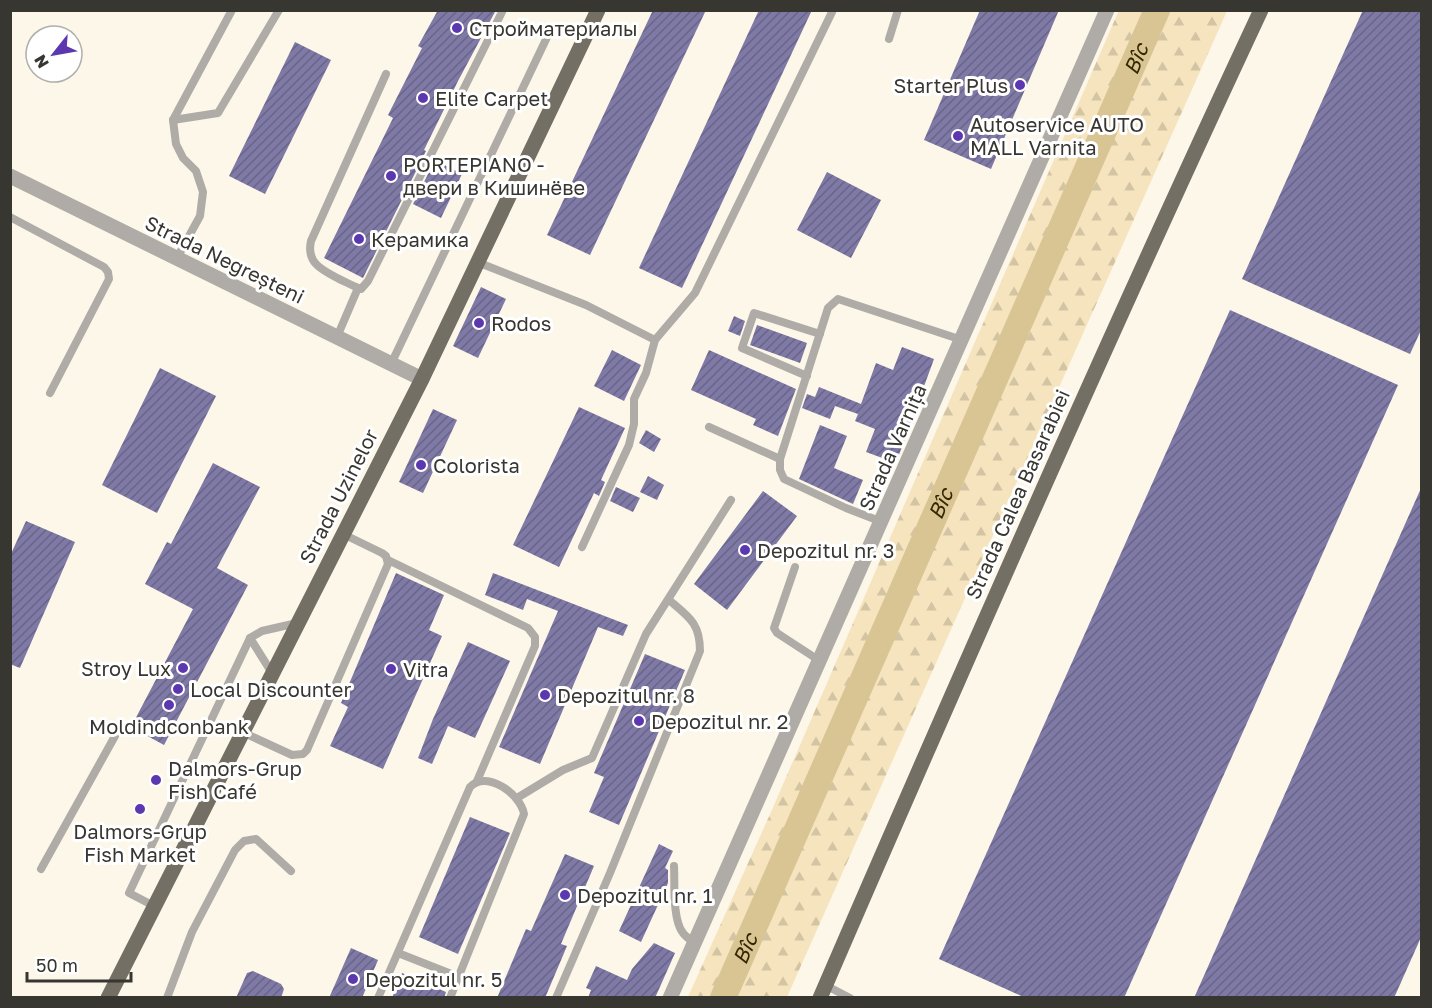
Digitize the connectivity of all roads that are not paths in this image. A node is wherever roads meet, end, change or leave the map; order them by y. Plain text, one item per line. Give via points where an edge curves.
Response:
1 (232, 10) edge
2 (279, 10) edge
3 (598, 10) edge
4 (833, 10) edge
5 (898, 10) edge
6 (1107, 10) edge
7 (1261, 10) edge
8 (502, 12) edge
9 (550, 31) dead end
10 (889, 39) dead end
11 (386, 74) dead end
12 (173, 120) junction
13 (10, 176) edge
14 (10, 217) edge
15 (177, 258) junction
16 (477, 262) junction
17 (358, 288) junction
18 (820, 334) junction
19 (337, 337) junction
20 (655, 340) junction
21 (962, 340) junction
22 (391, 364) junction
23 (807, 376) junction
24 (422, 379) junction
25 (50, 393) dead end
26 (709, 426) dead end
27 (780, 459) junction
28 (731, 500) dead end
29 (882, 522) junction
30 (343, 534) junction
31 (582, 547) dead end
32 (388, 560) junction
33 (795, 567) dead end
34 (669, 600) junction
35 (297, 624) junction
36 (250, 638) junction
37 (820, 661) junction
38 (272, 673) junction
39 (242, 732) junction
40 (115, 736) dead end
41 (477, 781) junction
42 (517, 798) junction
43 (674, 866) dead end
44 (41, 869) dead end
45 (291, 871) dead end
46 (154, 906) junction
47 (694, 943) junction
48 (398, 953) junction
49 (459, 977) junction
50 (822, 991) edge
51 (108, 998) edge
52 (167, 998) edge
53 (378, 998) edge
54 (450, 998) edge
55 (556, 998) edge
56 (670, 998) edge
57 (850, 998) edge

1 - 12 lane
2 - 12 lane via 218,113
3 - 16 main road, Strada Uzinelor
4 - 20 lane via 695,293
5 - 10 lane
6 - 21 street, Strada Varnița
7 - 50 main road, Strada Calea Basarabiei via 1019,538
8 - 17 lane via 368,281
9 - 22 lane
11 - 17 lane via 309,248 318,267
12 - 15 lane via 176,144 196,171 203,192 200,216
13 - 15 street, Strada Negreșteni
14 - 25 lane via 108,272 109,279
15 - 19 street, Strada Negreșteni
16 - 20 lane via 586,305
16 - 24 main road, Strada Uzinelor
17 - 19 lane
18 - 21 lane via 828,309 838,299
18 - 23 lane
18 - 23 lane via 754,313 742,348
19 - 22 street, Strada Negreșteni
20 - 31 lane via 634,399 629,445
21 - 29 street, Strada Varnița
22 - 24 street, Strada Negreșteni
23 - 27 lane
24 - 30 main road, Strada Uzinelor
26 - 27 lane
27 - 29 lane via 784,479
28 - 34 lane
29 - 37 street, Strada Varnița
30 - 32 lane via 382,553
30 - 35 main road, Strada Uzinelor
32 - 39 lane via 307,750 292,754
32 - 41 lane via 528,628 535,637 535,646
33 - 37 lane via 774,628
34 - 42 lane via 646,634 592,758 563,770
34 - 55 lane via 693,621 700,635 700,651
35 - 36 lane
35 - 38 main road, Strada Uzinelor
36 - 38 lane
36 - 46 lane via 129,893
37 - 47 street, Strada Varnița
38 - 39 main road, Strada Uzinelor
39 - 46 main road, Strada Uzinelor
40 - 44 lane
41 - 42 lane via 495,784
41 - 48 lane via 470,787
42 - 49 lane via 524,814
43 - 47 lane via 678,924
45 - 52 lane via 256,839 244,841 235,850 192,932
46 - 51 main road, Strada Uzinelor
47 - 56 street, Strada Varnița
48 - 49 lane
48 - 53 lane
49 - 54 lane
50 - 57 lane

